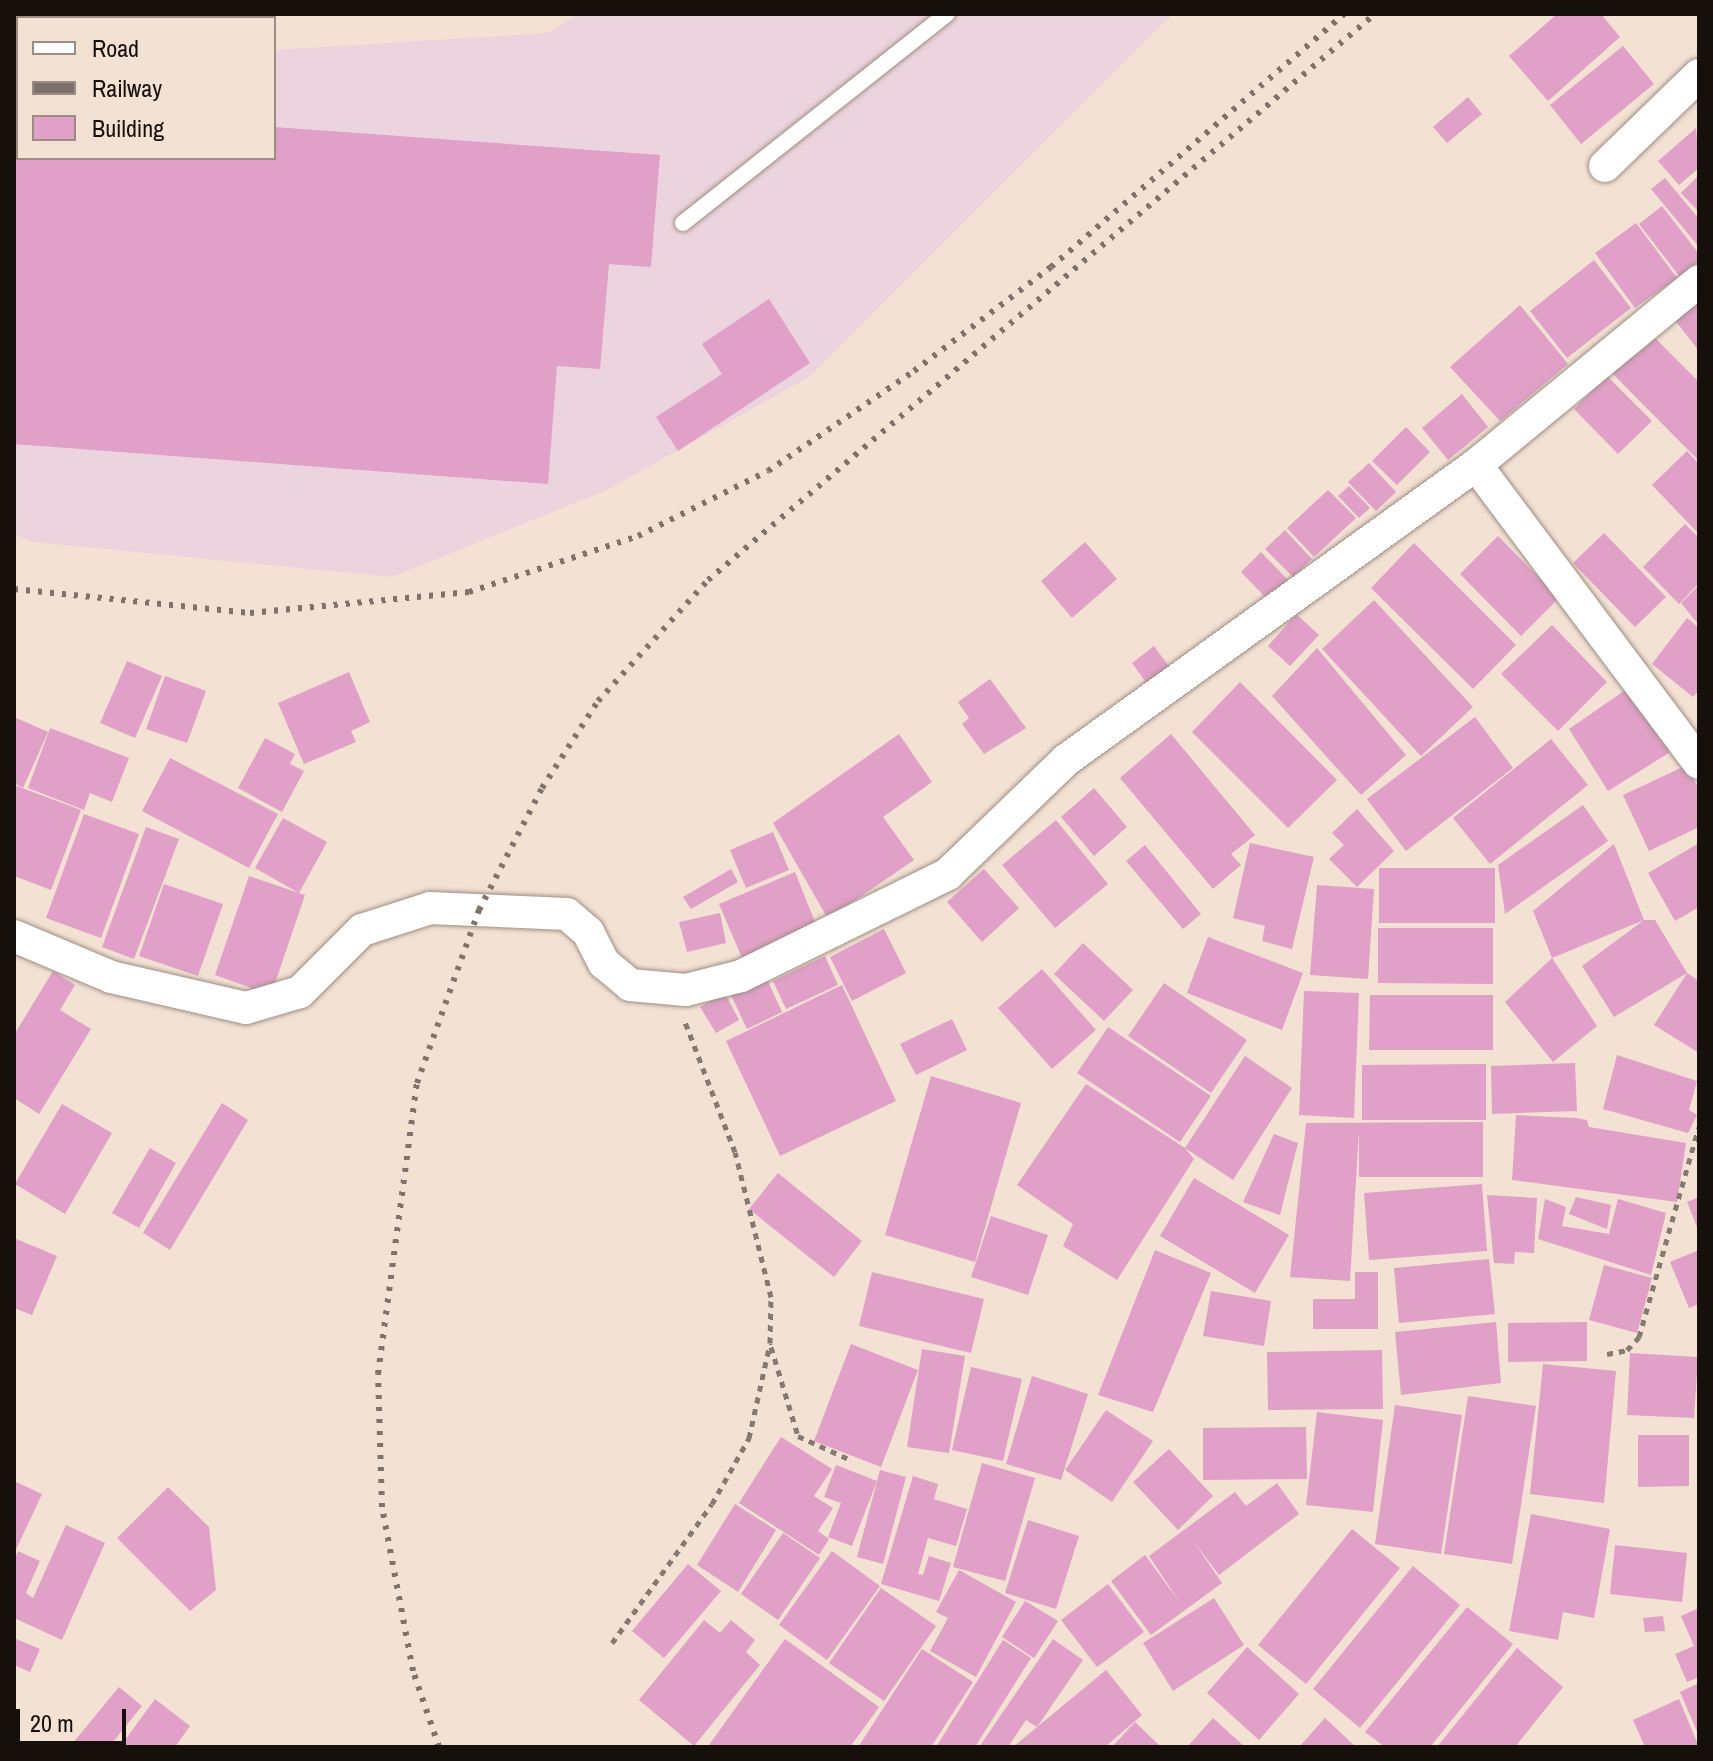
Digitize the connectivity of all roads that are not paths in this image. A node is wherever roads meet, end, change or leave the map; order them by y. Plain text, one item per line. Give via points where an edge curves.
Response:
1 (947, 14) edge
2 (1699, 75) edge
3 (1605, 166) dead end
4 (683, 223) dead end
5 (1699, 281) edge
6 (1476, 465) junction
7 (1699, 763) edge
8 (14, 936) edge

1 - 4 lane
2 - 3 street
5 - 6 street
6 - 7 street
6 - 8 street via 1066,760 948,874 741,976 686,990 630,985 604,963 588,932 567,914 430,908 362,930 300,992 246,1008 111,977

